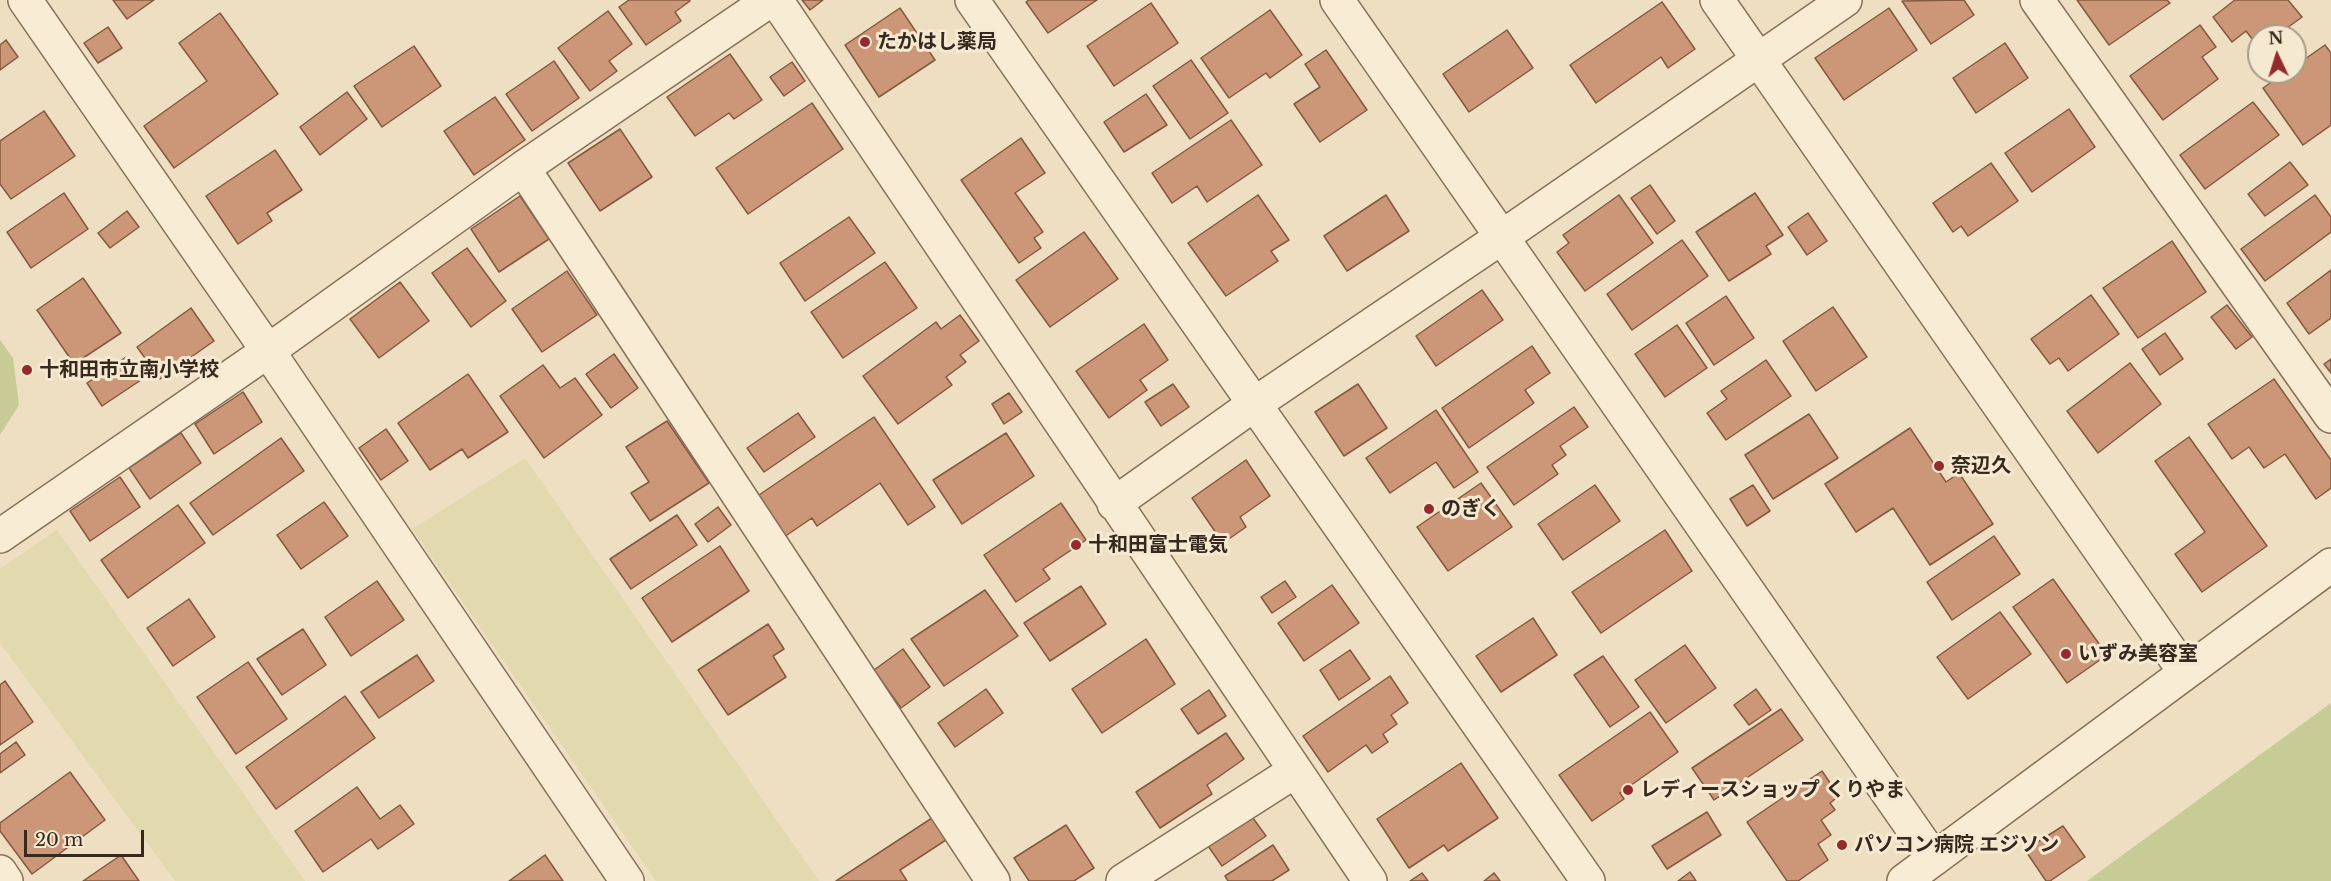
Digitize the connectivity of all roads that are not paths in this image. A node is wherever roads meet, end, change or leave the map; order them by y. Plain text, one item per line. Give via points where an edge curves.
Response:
1 (25, 0) edge
2 (770, 0) edge
3 (776, 0) edge
4 (972, 0) edge
5 (1337, 0) edge
6 (1717, 0) edge
7 (1845, 0) edge
8 (2037, 0) edge
9 (1758, 59) junction
10 (523, 168) junction
11 (1502, 237) junction
12 (268, 351) junction
13 (1253, 405) junction
14 (2331, 416) edge
15 (1114, 504) junction
16 (0, 536) edge
17 (2331, 565) edge
18 (2185, 672) junction
19 (1295, 771) junction
20 (1934, 859) junction
21 (0, 872) edge
22 (6, 881) edge
23 (627, 881) edge
24 (993, 881) edge
25 (1123, 881) edge
26 (1370, 881) edge
27 (1588, 881) edge
28 (1904, 881) edge

1 - 12 street
2 - 10 street
3 - 15 street
4 - 13 street
5 - 11 street
6 - 9 street
7 - 9 street
8 - 14 street
9 - 11 street
9 - 18 street
10 - 12 street
10 - 24 street
11 - 13 street
11 - 20 street
12 - 16 street
12 - 23 street
13 - 15 street
13 - 27 street
15 - 19 street
17 - 18 street
18 - 20 street
19 - 25 street
19 - 26 street
20 - 28 street
21 - 22 street

